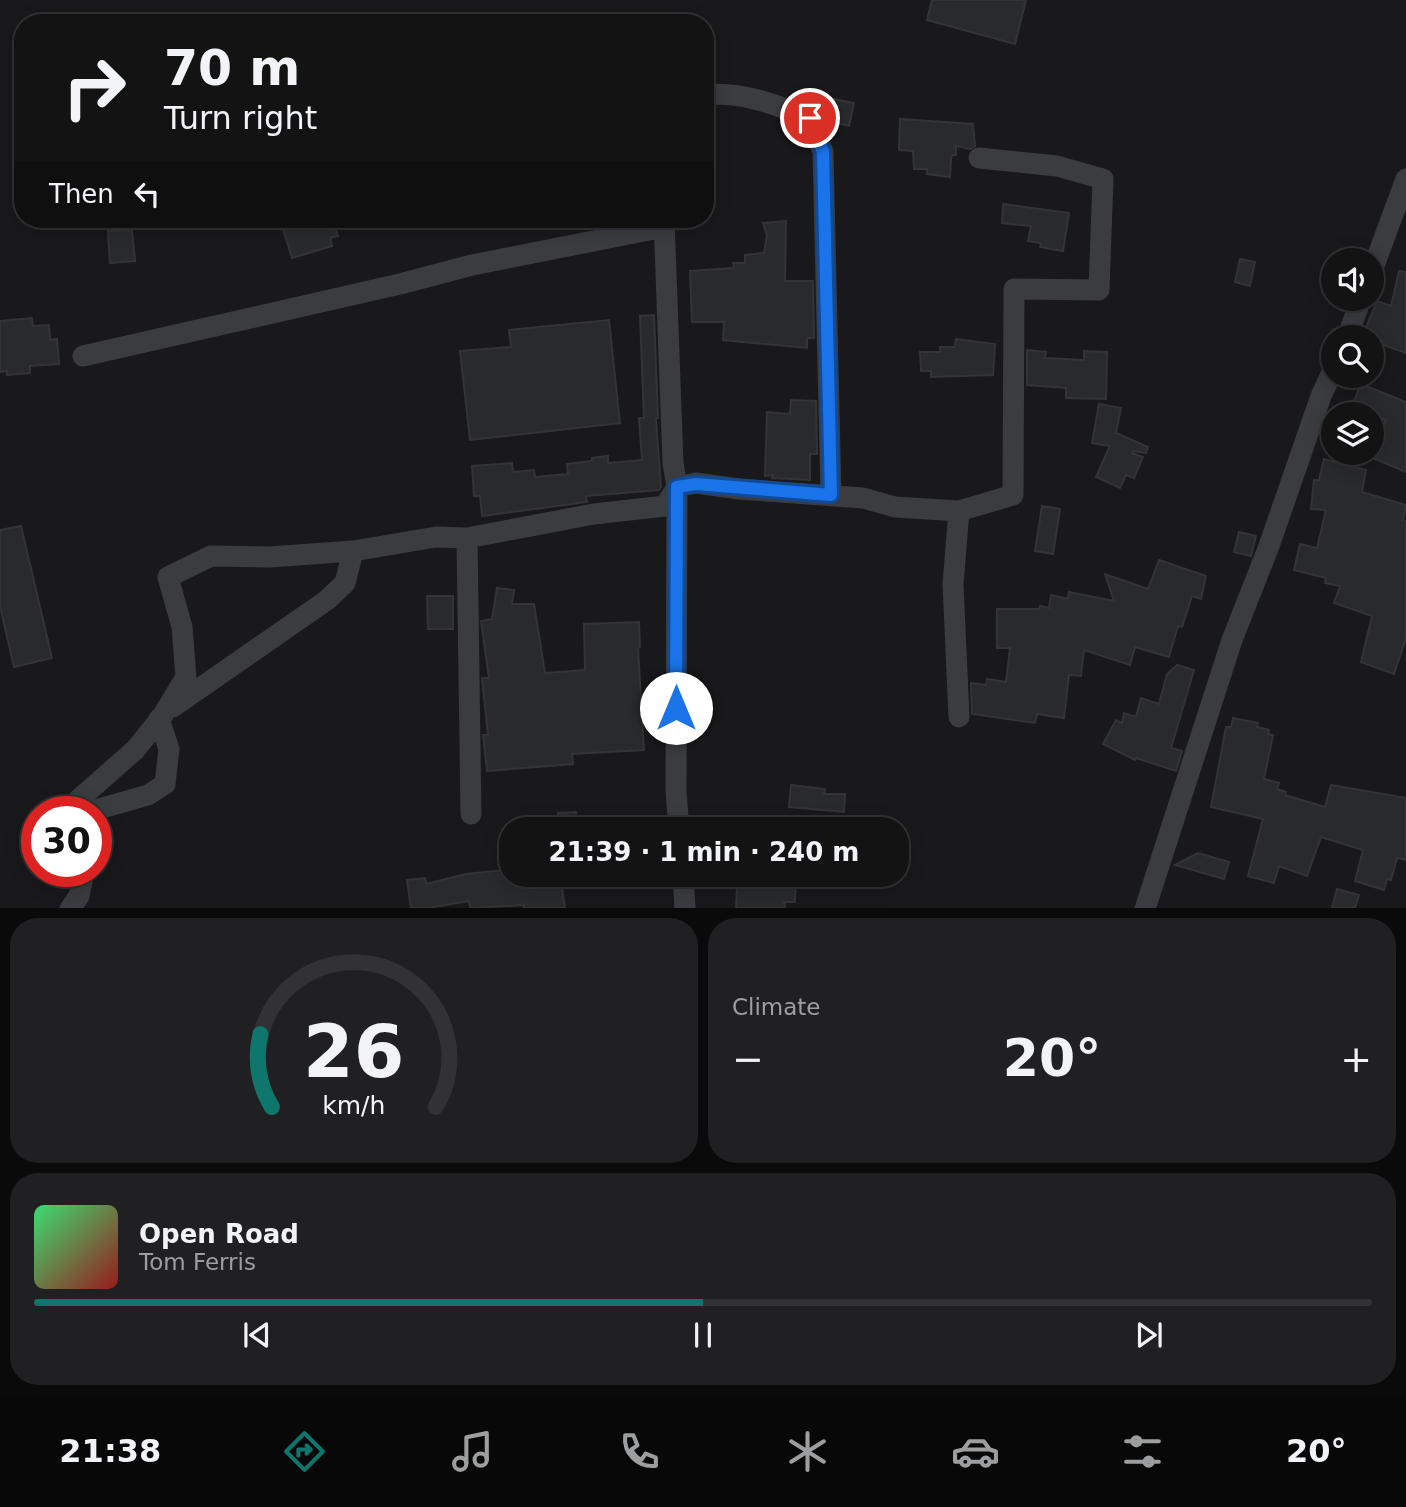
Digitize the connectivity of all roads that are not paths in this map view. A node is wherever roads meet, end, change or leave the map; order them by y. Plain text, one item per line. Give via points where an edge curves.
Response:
1 (714, 93) edge
2 (979, 158) dead end
3 (1406, 179) edge
4 (641, 228) edge
5 (664, 228) edge
6 (1380, 248) edge
7 (83, 356) dead end
8 (1325, 388) edge
9 (677, 487) junction
10 (831, 495) junction
11 (959, 511) junction
12 (467, 538) junction
13 (354, 551) junction
14 (161, 717) junction
15 (959, 717) dead end
16 (83, 796) edge
17 (112, 805) edge
18 (471, 814) dead end
19 (678, 817) edge
20 (81, 887) edge
21 (683, 887) edge
22 (69, 908) edge
23 (685, 908) edge
24 (1145, 908) edge

1 - 10 street via 771,102 810,118 823,152
2 - 11 street via 1057,166 1103,179 1099,290 1014,289 1013,495
3 - 6 street
4 - 7 street
5 - 9 street
8 - 24 street via 1232,640
9 - 10 street via 696,484
9 - 12 street via 665,506 594,513
9 - 19 street
10 - 11 street via 895,507
11 - 15 street via 953,584
12 - 13 street via 436,537
12 - 18 street
13 - 14 street via 345,583 327,600
13 - 14 street via 211,556 167,577 182,627 186,677
14 - 16 street via 135,750
14 - 17 street via 169,749 166,784 148,795
20 - 22 street
21 - 23 street

